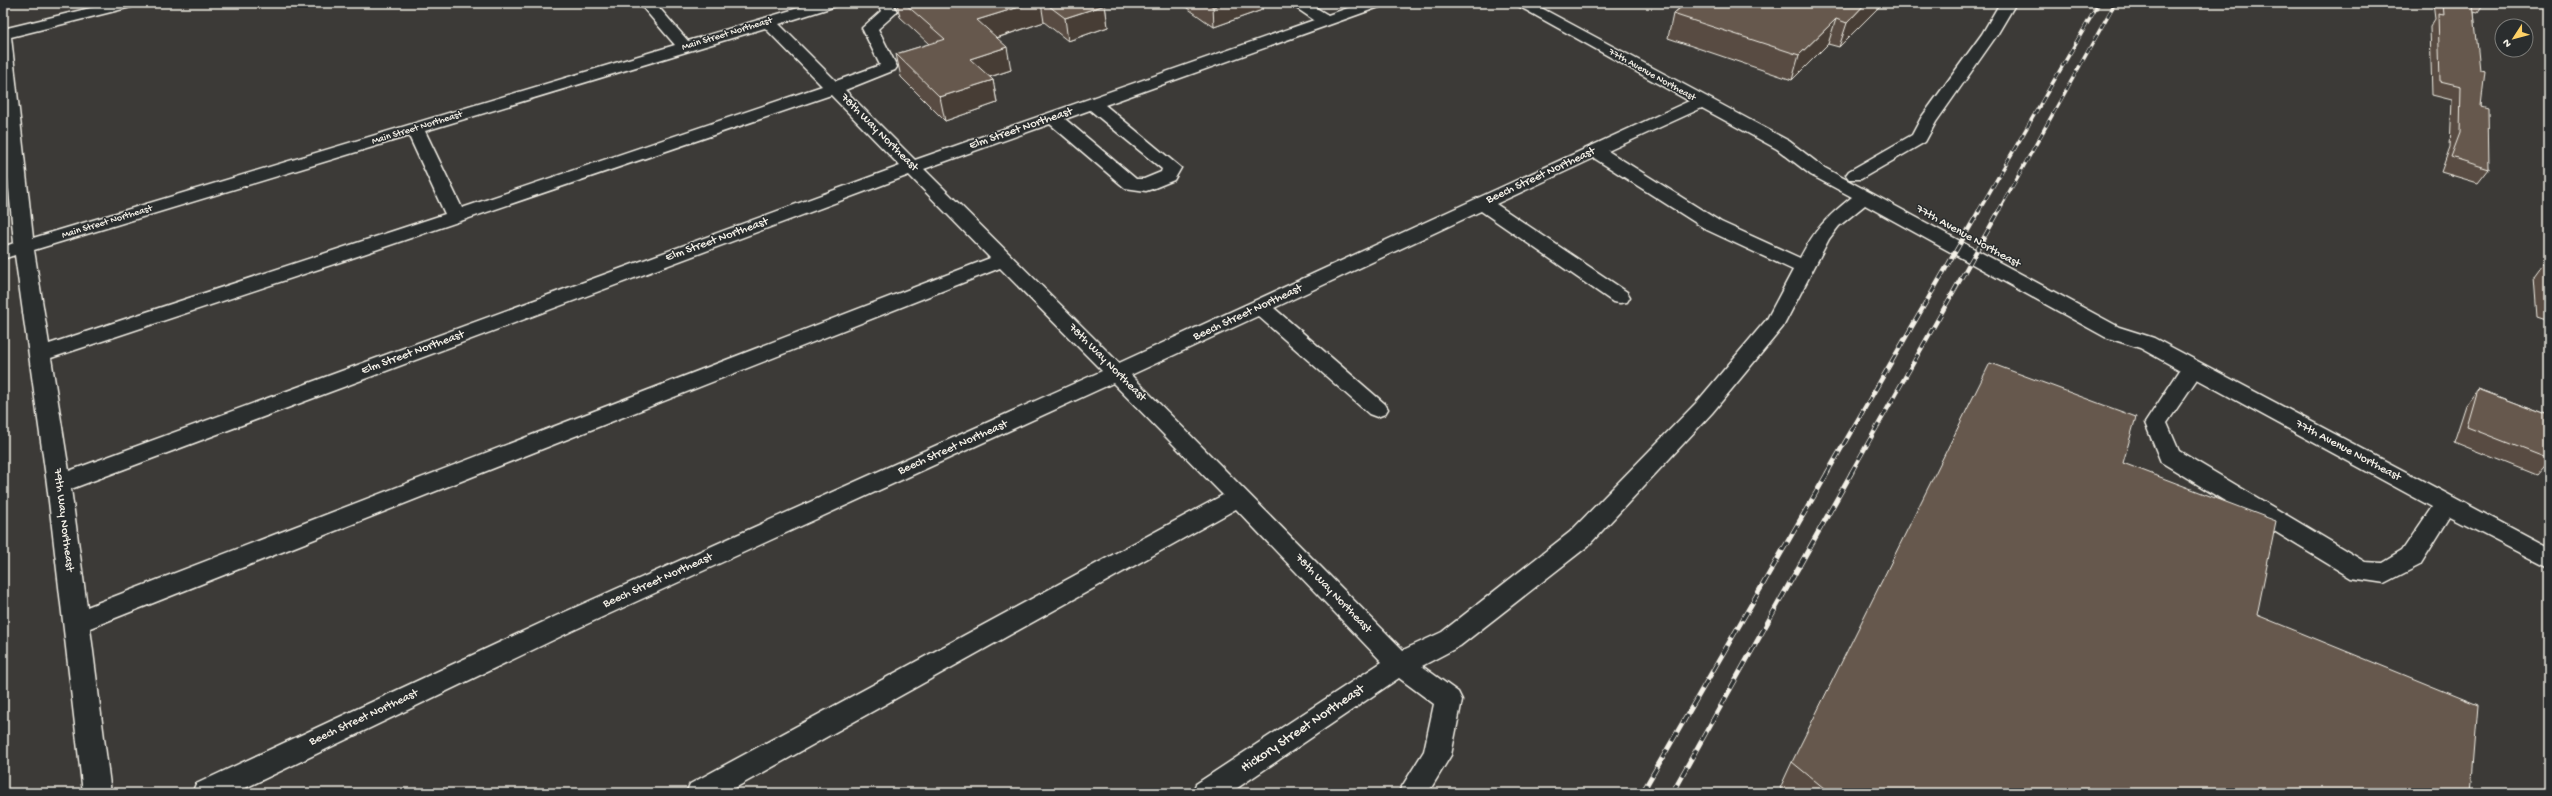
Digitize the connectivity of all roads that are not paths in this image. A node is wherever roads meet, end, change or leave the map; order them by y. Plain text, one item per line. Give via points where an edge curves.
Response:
1 (129, 3) edge
2 (647, 3) edge
3 (831, 3) edge
4 (885, 3) edge
5 (1298, 3) edge
6 (1377, 3) edge
7 (1521, 3) edge
8 (2008, 3) edge
9 (1326, 21) junction
10 (768, 22) junction
11 (3, 41) edge
12 (685, 47) junction
13 (834, 88) junction
14 (1700, 102) junction
15 (1093, 104) junction
16 (1053, 118) junction
17 (415, 129) junction
18 (1783, 145) junction
19 (1594, 151) junction
20 (913, 167) junction
21 (1855, 175) junction
22 (1864, 196) junction
23 (1482, 203) junction
24 (456, 216) junction
25 (14, 250) edge
26 (1004, 259) junction
27 (1804, 268) junction
28 (1620, 297) dead end
29 (1260, 307) junction
30 (2147, 343) junction
31 (40, 354) junction
32 (2193, 368) junction
33 (1117, 373) junction
34 (1377, 409) dead end
35 (59, 484) junction
36 (1239, 497) junction
37 (2446, 504) junction
38 (2549, 559) edge
39 (76, 622) junction
40 (1400, 664) junction
41 (97, 793) edge
42 (206, 793) edge
43 (700, 793) edge
44 (1206, 793) edge
45 (1412, 793) edge

1 - 11 street
2 - 12 street
3 - 10 street, Main Street Northeast
4 - 13 street via 889,12 870,28 889,67
5 - 9 street
6 - 9 street, Elm Street Northeast
7 - 14 street, 77th Avenue Northeast
8 - 21 street via 1989,35 1926,122 1919,138
9 - 15 street, Elm Street Northeast
10 - 12 street, Main Street Northeast
10 - 13 street, 78th Way Northeast
11 - 25 street, 79th Way Northeast
12 - 17 street, Main Street Northeast
13 - 20 street, 78th Way Northeast
13 - 24 street
14 - 18 street, 77th Avenue Northeast
14 - 19 street, Beech Street Northeast
15 - 16 street, Elm Street Northeast
15 - 16 street via 1172,168 1168,176 1146,185 1131,184
16 - 20 street, Elm Street Northeast
17 - 24 street
17 - 25 street, Main Street Northeast
18 - 21 street, 77th Avenue Northeast via 1818,155
18 - 22 street, 77th Avenue Northeast via 1817,171
19 - 23 street, Beech Street Northeast
19 - 27 street via 1714,226
20 - 26 street, 78th Way Northeast
20 - 35 street, Elm Street Northeast
21 - 30 street, 77th Avenue Northeast via 2128,324
22 - 27 street, Hickory Street Northeast via 1832,222
22 - 30 street, 77th Avenue Northeast via 2112,332
23 - 28 street
23 - 29 street, Beech Street Northeast
24 - 31 street
25 - 31 street, 79th Way Northeast
26 - 33 street, 78th Way Northeast
26 - 39 street
27 - 40 street, Hickory Street Northeast via 1776,322 1704,408 1579,539 1451,639
29 - 33 street, Beech Street Northeast
29 - 34 street
30 - 32 street, 77th Avenue Northeast
31 - 35 street, 79th Way Northeast
32 - 37 street, 77th Avenue Northeast
32 - 37 street via 2156,424 2169,456 2360,571 2385,573 2411,558
33 - 36 street, 78th Way Northeast
33 - 42 street, Beech Street Northeast via 565,624
35 - 39 street, 79th Way Northeast
36 - 40 street, 78th Way Northeast
36 - 43 street
37 - 38 street, 77th Avenue Northeast
39 - 41 street, 79th Way Northeast
40 - 44 street, Hickory Street Northeast
40 - 45 street, 78th Way Northeast via 1448,700 1437,756

